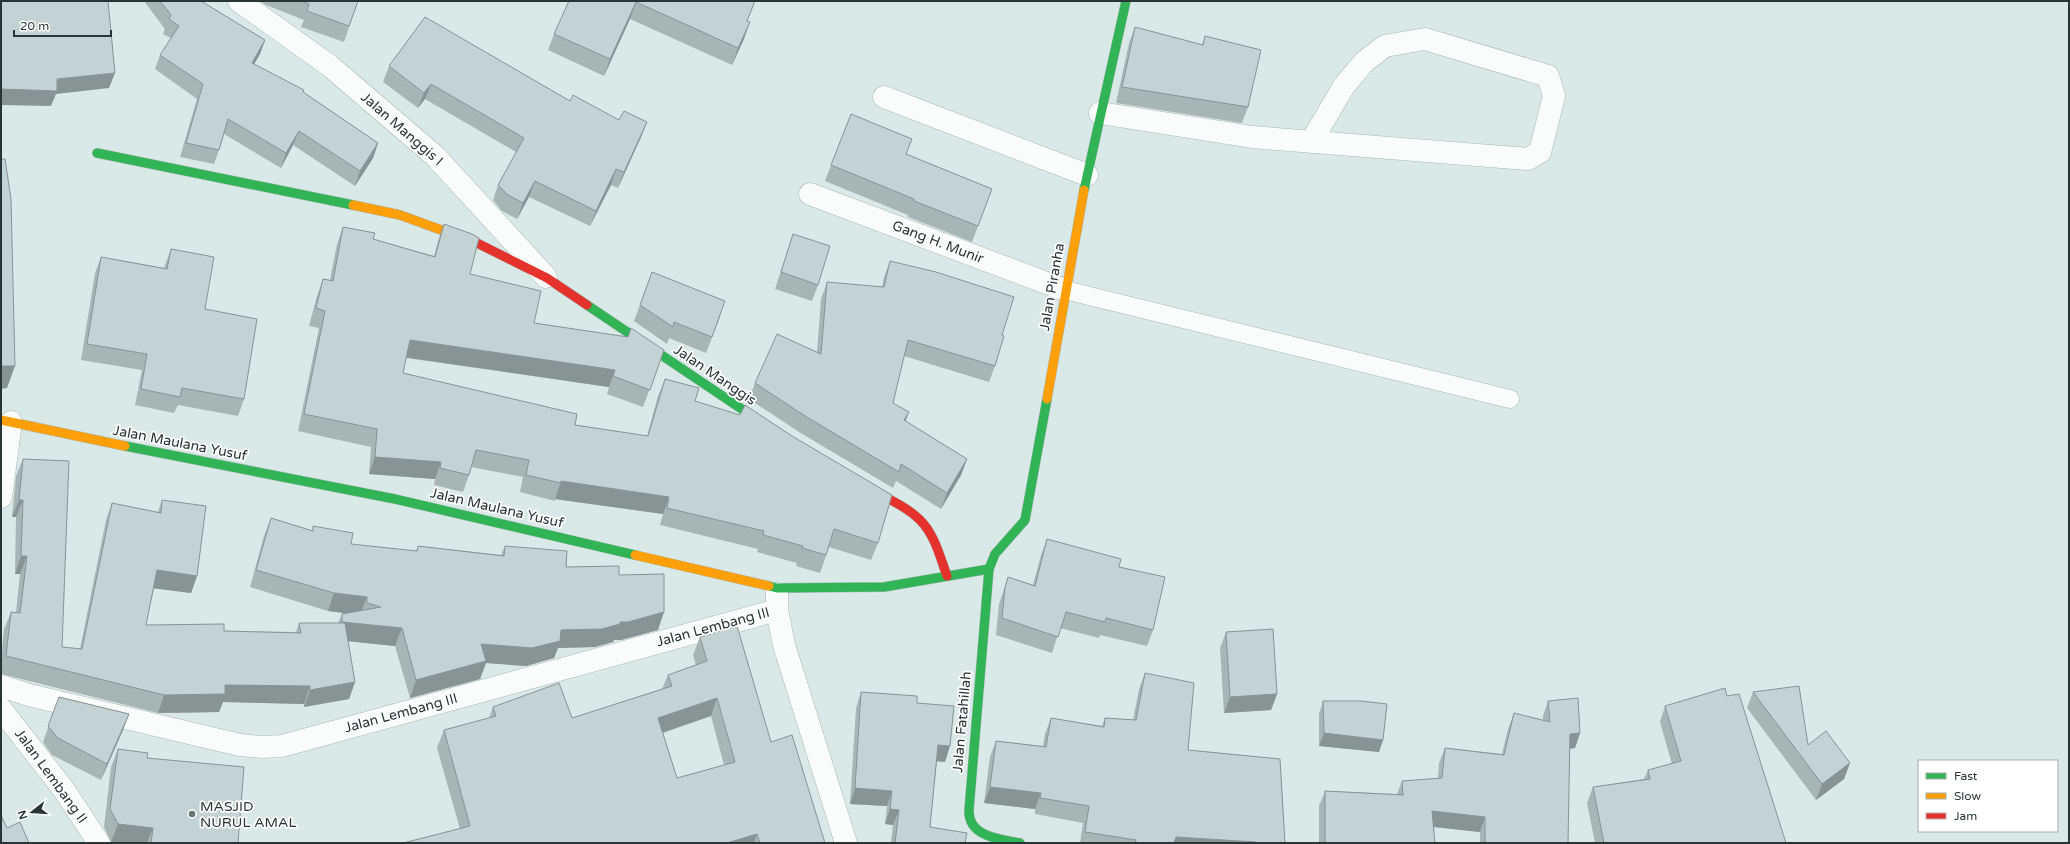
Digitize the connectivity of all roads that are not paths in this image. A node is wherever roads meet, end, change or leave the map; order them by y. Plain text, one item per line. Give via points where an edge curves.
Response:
1 (239, 1) edge
2 (1126, 1) edge
3 (884, 97) dead end
4 (1100, 113) junction
5 (1310, 142) junction
6 (97, 153) dead end
7 (1087, 175) junction
8 (810, 194) dead end
9 (547, 278) junction
10 (1065, 290) junction
11 (1510, 398) dead end
12 (6, 421) edge
13 (772, 430) edge
14 (859, 483) edge
15 (1, 497) edge
16 (989, 569) junction
17 (947, 576) junction
18 (777, 588) junction
19 (777, 610) junction
20 (1, 686) edge
21 (1, 709) edge
22 (99, 843) edge
23 (846, 843) edge
24 (1020, 843) edge

1 - 9 street, Jalan Manggis I via 330,66 435,156
2 - 4 street, Jalan Piranha
3 - 7 street
4 - 5 street via 1252,137
4 - 7 street, Jalan Piranha
5 - 5 street via 1528,159 1540,152 1554,96 1548,76 1425,38 1385,46 1364,62 1344,86
6 - 9 street, Jalan Manggis via 400,216 472,240
7 - 10 street, Jalan Piranha
8 - 10 street, Gang H. Munir
9 - 13 street, Jalan Manggis
10 - 11 lane
10 - 16 street, Jalan Piranha via 1025,520 994,554
12 - 15 street
12 - 18 street, Jalan Maulana Yusuf via 395,499
14 - 17 street via 900,506 920,521 936,545
16 - 17 street, Jalan Maulana Yusuf
16 - 24 street, Jalan Fatahillah via 970,821 976,830 984,834
17 - 18 street, Jalan Maulana Yusuf via 884,587
18 - 19 street, Jalan Lembang III
19 - 20 street, Jalan Lembang III via 282,746 240,745 29,695
19 - 23 street via 784,645
21 - 22 street, Jalan Lembang II via 64,790

